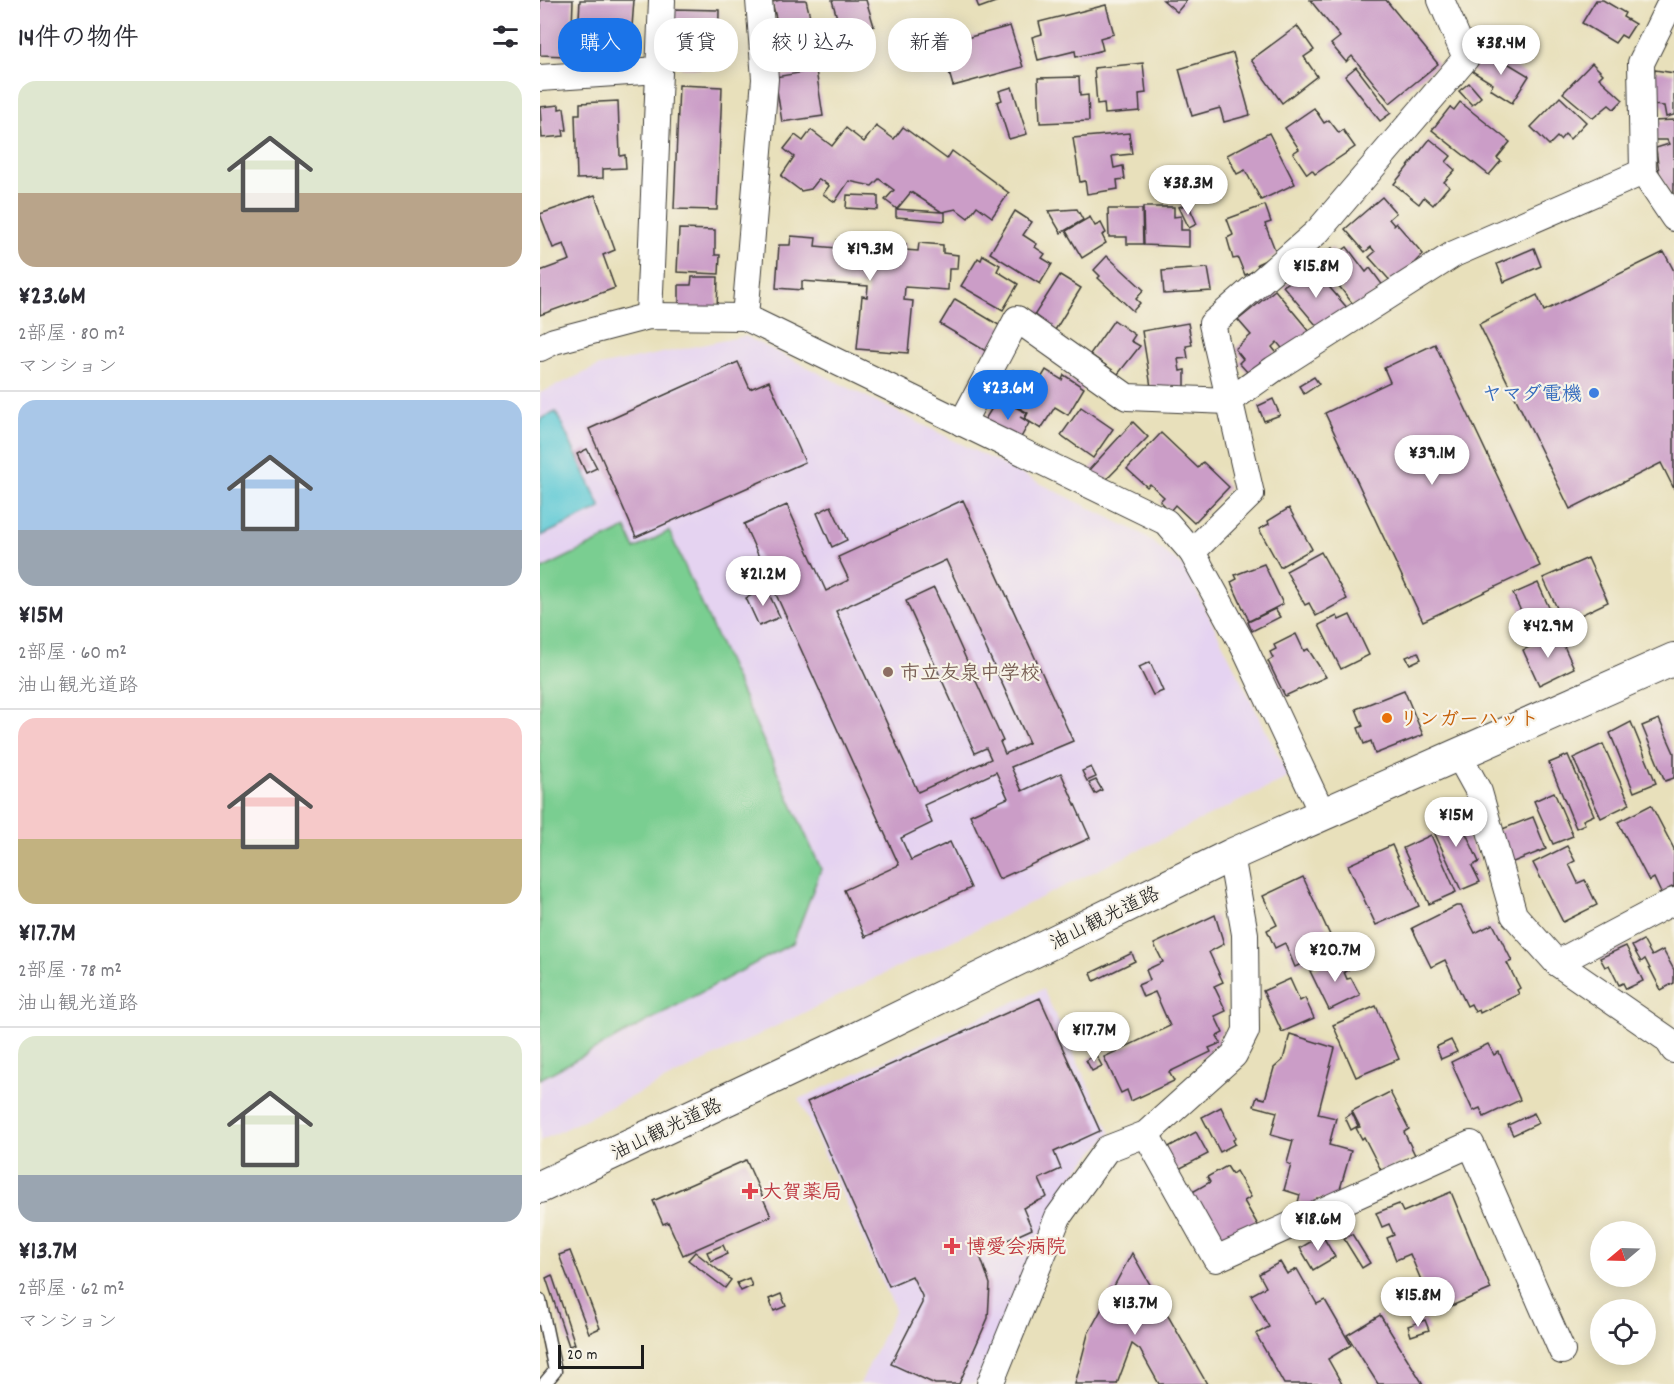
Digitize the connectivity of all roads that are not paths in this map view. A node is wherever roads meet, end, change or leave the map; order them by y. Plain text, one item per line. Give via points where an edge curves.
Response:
1 (662, 0) edge
2 (759, 0) edge
3 (1441, 0) edge
4 (1672, 0) edge
5 (661, 18) edge
6 (1667, 29) edge
7 (654, 70) edge
8 (659, 72) edge
9 (540, 78) edge
10 (1643, 172) junction
11 (1674, 218) edge
12 (650, 316) junction
13 (745, 317) junction
14 (540, 348) edge
15 (1229, 401) junction
16 (962, 423) junction
17 (1192, 552) junction
18 (1674, 659) edge
19 (1458, 754) junction
20 (1323, 815) junction
21 (1231, 855) junction
22 (1674, 901) edge
23 (1557, 963) junction
24 (1674, 1050) edge
25 (1146, 1134) junction
26 (540, 1186) edge
27 (540, 1300) edge
28 (1562, 1351) dead end
29 (544, 1384) edge
30 (990, 1384) edge

1 - 5 street
2 - 13 street via 765,79
3 - 15 street via 1466,58 1318,231 1212,324
4 - 6 street
6 - 10 street via 1641,63
7 - 9 street
8 - 12 street
10 - 11 street
10 - 15 street via 1454,254
12 - 13 street
12 - 14 street
13 - 16 street
15 - 16 street via 1127,397 1017,319
15 - 17 street via 1251,494
16 - 17 street via 1166,522
17 - 20 street via 1244,647
18 - 19 street, 油山観光道路
19 - 20 street, 油山観光道路
19 - 23 street via 1479,792 1514,915
20 - 21 street, 油山観光道路
21 - 25 street via 1245,934 1246,1031 1234,1055
21 - 26 street, 油山観光道路 via 849,1042
22 - 23 street
23 - 24 street via 1667,1039
25 - 28 street via 1216,1259 1471,1144
25 - 30 street via 1107,1149 1058,1217
27 - 29 lane via 555,1371

